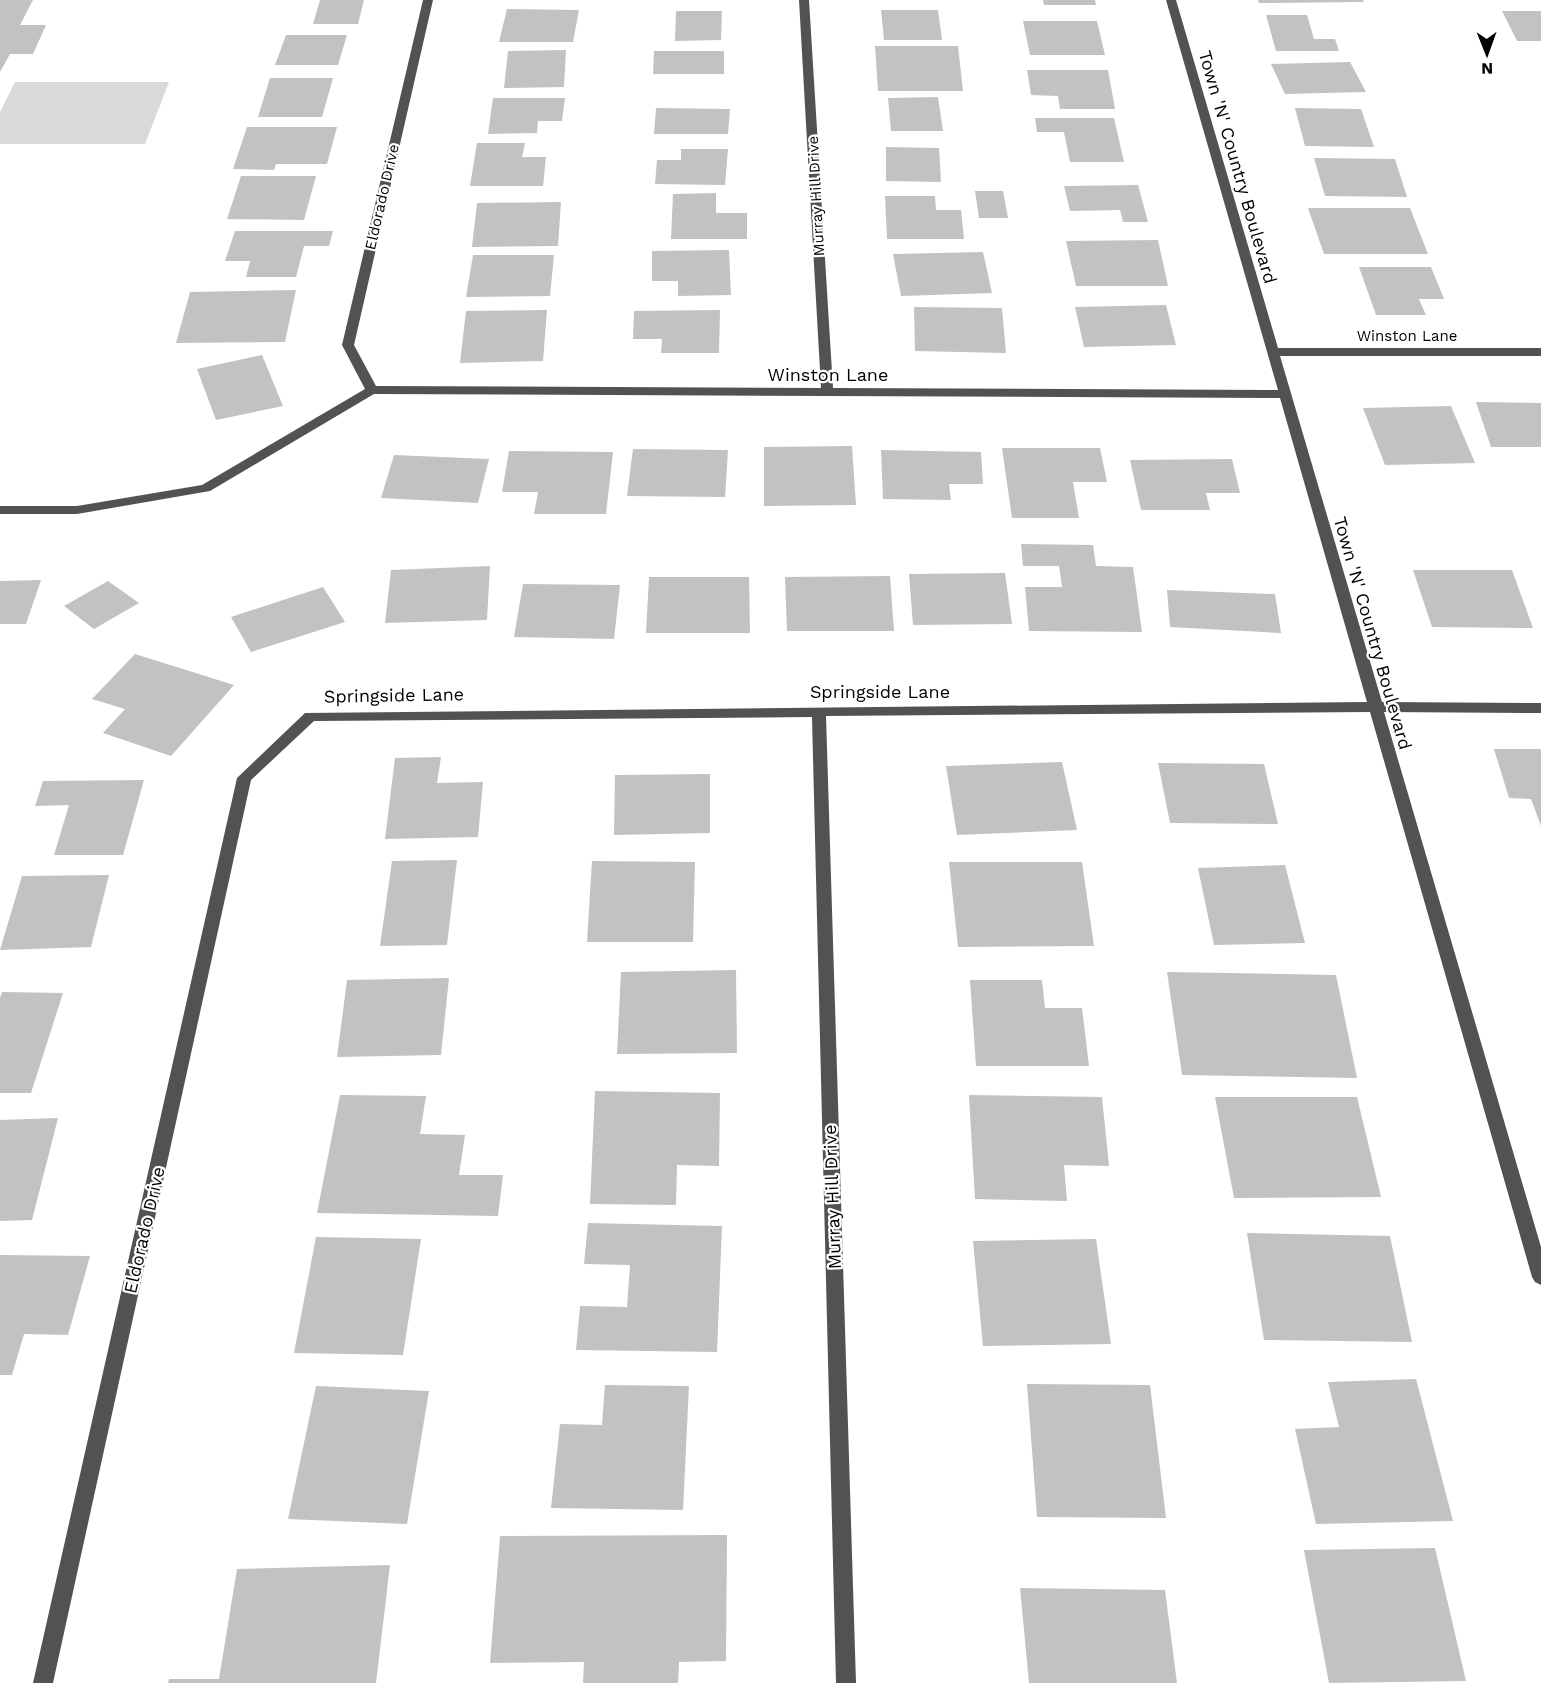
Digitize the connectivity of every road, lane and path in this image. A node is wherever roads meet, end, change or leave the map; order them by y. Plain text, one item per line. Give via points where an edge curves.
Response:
1 (428, 0) edge
2 (804, 0) edge
3 (1171, 0) edge
4 (1273, 352) junction
5 (1541, 352) edge
6 (372, 390) junction
7 (827, 393) junction
8 (1285, 394) junction
9 (0, 510) edge
10 (1376, 707) junction
11 (1541, 708) edge
12 (819, 711) junction
13 (244, 778) joint
14 (1541, 1277) edge
15 (43, 1683) edge
16 (846, 1683) edge

1 - 6 street, Eldorado Drive via 348,345
2 - 7 street, Murray Hill Drive
3 - 4 street, Town 'N' Country Boulevard
4 - 5 street, Winston Lane
4 - 8 street, Town 'N' Country Boulevard
6 - 7 street, Winston Lane
6 - 9 street via 206,488 77,510
7 - 8 street, Winston Lane
8 - 10 street, Town 'N' Country Boulevard
10 - 11 street, Springside Lane
10 - 12 street, Springside Lane
10 - 14 street, Town 'N' Country Boulevard
12 - 13 street, Springside Lane via 310,716
12 - 16 street, Murray Hill Drive
13 - 15 street, Eldorado Drive

